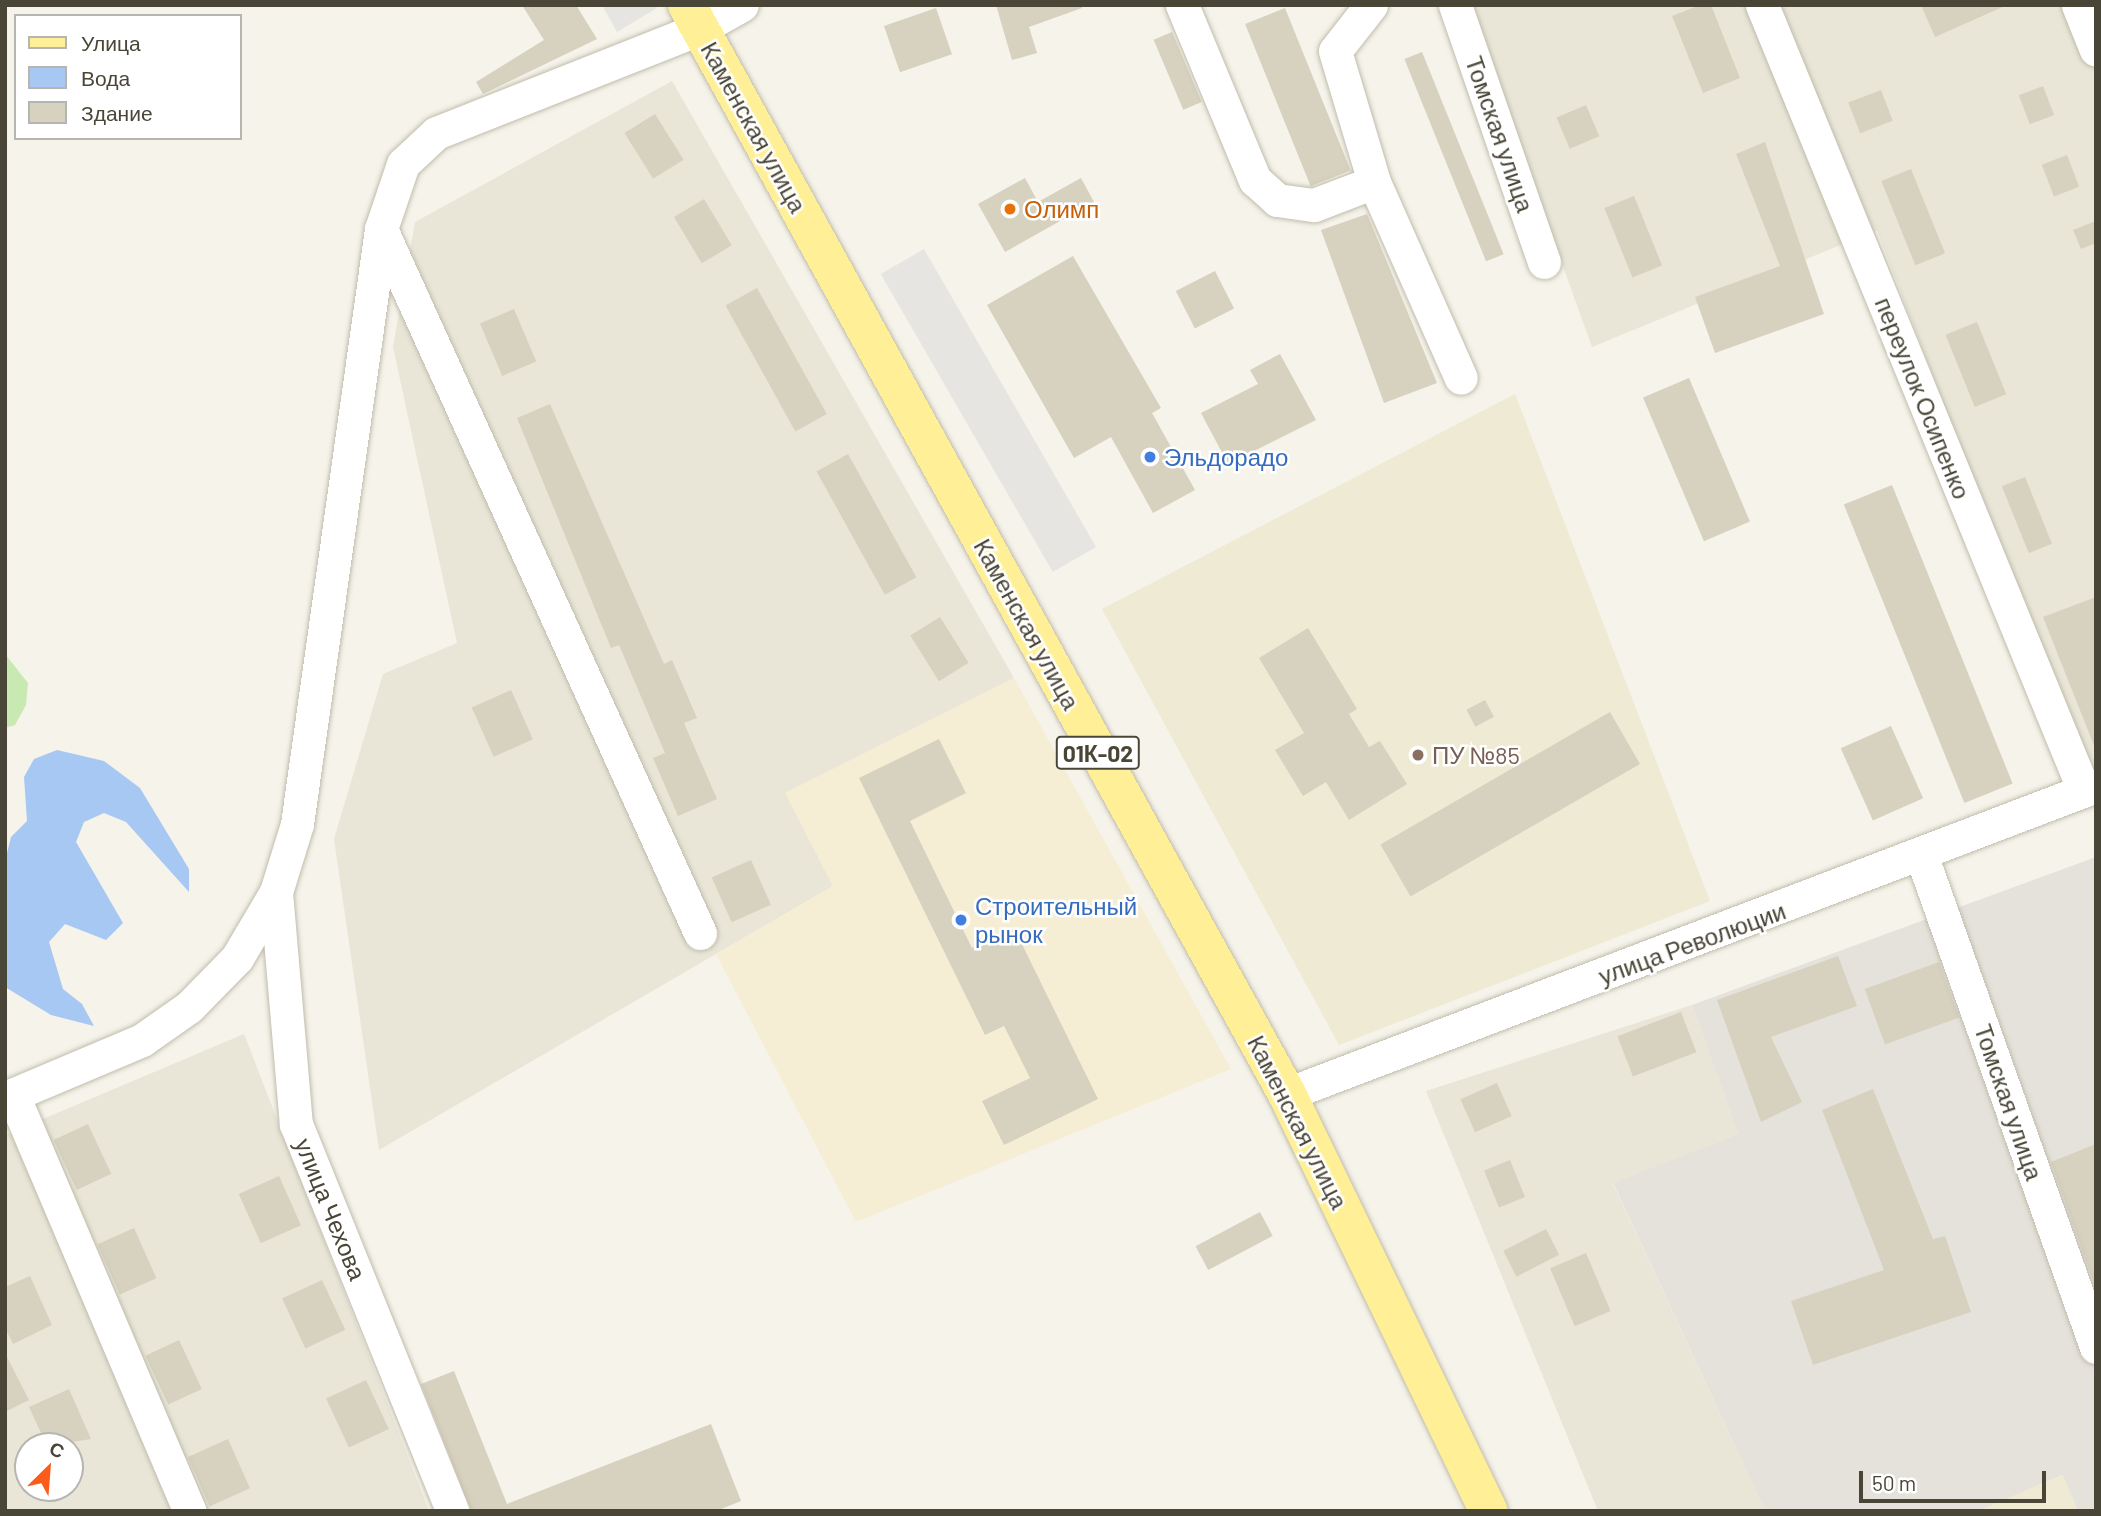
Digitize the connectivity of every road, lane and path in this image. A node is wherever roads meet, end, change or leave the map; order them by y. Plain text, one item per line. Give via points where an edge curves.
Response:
1 (742, 5) edge
2 (1182, 5) edge
3 (1371, 5) edge
4 (1455, 5) edge
5 (1762, 5) edge
6 (2078, 5) edge
7 (693, 17) edge
8 (2096, 50) edge
9 (1374, 182) junction
10 (381, 229) junction
11 (1545, 262) dead end
12 (1461, 378) dead end
13 (2090, 789) edge
14 (1922, 857) junction
15 (276, 892) junction
16 (700, 933) dead end
17 (1287, 1094) junction
18 (9, 1096) edge
19 (2096, 1347) edge
20 (190, 1511) edge
21 (452, 1511) edge
22 (1489, 1511) edge

1 - 7 street
2 - 9 street via 1255,180 1276,200 1314,205
3 - 9 street via 1335,51
4 - 11 street, Томская улица
5 - 13 street, переулок Осипенко
6 - 8 street
7 - 10 street via 436,133 403,164
7 - 17 main road, Каменская улица / 01К-02
9 - 12 street
10 - 15 street via 297,824
10 - 16 street
13 - 14 street, улица Революции
14 - 17 street, улица Революции
14 - 19 street, Томская улица
15 - 18 street via 237,958 189,1007 142,1040
15 - 21 street, улица Чехова via 296,1124
17 - 22 main road, Каменская улица / 01К-02
18 - 20 street

